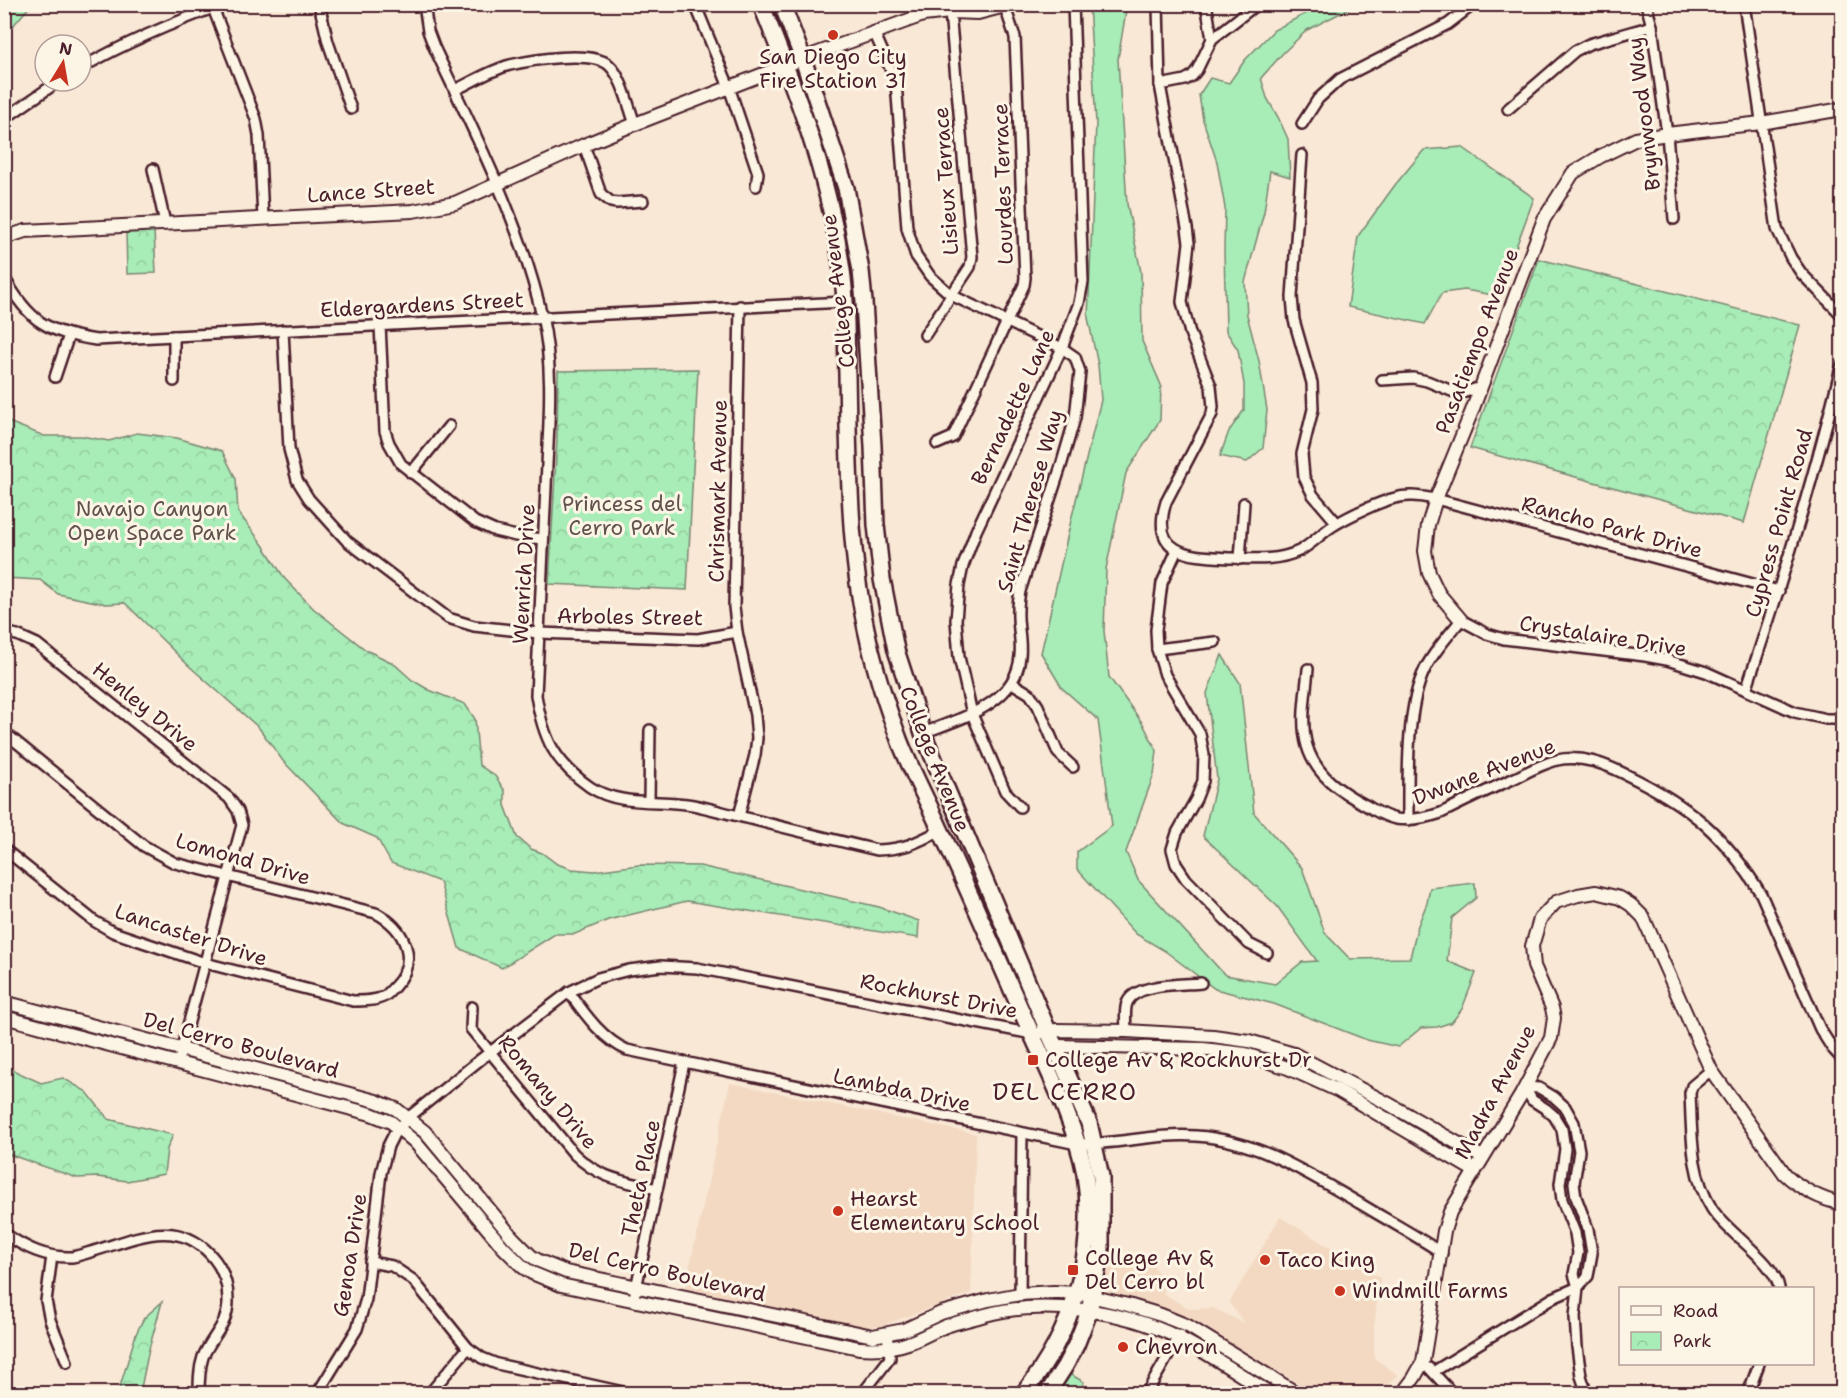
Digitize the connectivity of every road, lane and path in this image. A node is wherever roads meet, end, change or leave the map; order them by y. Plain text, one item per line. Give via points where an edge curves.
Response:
1 (224, 4) edge
2 (320, 4) edge
3 (424, 4) edge
4 (695, 4) edge
5 (761, 4) edge
6 (782, 4) edge
7 (1073, 4) edge
8 (1158, 4) edge
9 (1208, 4) edge
10 (1257, 4) edge
11 (1474, 4) edge
12 (1646, 4) edge
13 (1744, 4) edge
14 (1009, 6) edge
15 (213, 8) junction
16 (950, 12) junction
17 (1652, 26) junction
18 (874, 32) junction
19 (1212, 39) junction
20 (803, 59) junction
21 (93, 62) edge
22 (786, 66) junction
23 (1160, 85) junction
24 (729, 87) junction
25 (455, 90) junction
26 (42, 93) edge
27 (1508, 109) dead end
28 (351, 110) dead end
29 (1842, 110) edge
30 (4, 119) edge
31 (1761, 123) junction
32 (634, 124) junction
33 (1302, 124) dead end
34 (1667, 134) junction
35 (584, 145) junction
36 (1302, 155) dead end
37 (153, 169) dead end
38 (498, 183) junction
39 (756, 186) dead end
40 (643, 201) dead end
41 (263, 218) junction
42 (1674, 219) dead end
43 (165, 223) junction
44 (4, 238) edge
45 (4, 277) edge
46 (951, 295) junction
47 (845, 302) junction
48 (740, 306) junction
49 (1842, 315) edge
50 (542, 316) junction
51 (1006, 320) junction
52 (380, 326) junction
53 (283, 330) junction
54 (69, 335) junction
55 (925, 335) dead end
56 (174, 336) junction
57 (1062, 348) junction
58 (1842, 366) edge
59 (55, 377) dead end
60 (1382, 380) dead end
61 (174, 381) dead end
62 (1481, 387) junction
63 (449, 426) dead end
64 (937, 444) dead end
65 (411, 473) junction
66 (1436, 499) junction
67 (1244, 503) dead end
68 (1337, 524) junction
69 (543, 539) junction
70 (1177, 550) junction
71 (1240, 559) junction
72 (1779, 591) junction
73 (1461, 620) junction
74 (4, 632) edge
75 (737, 632) junction
76 (539, 633) junction
77 (1215, 642) dead end
78 (1157, 649) junction
79 (1308, 669) dead end
80 (1012, 682) junction
81 (1746, 690) junction
82 (972, 714) junction
83 (1842, 719) edge
84 (650, 730) dead end
85 (4, 732) edge
86 (923, 733) junction
87 (1072, 767) dead end
88 (649, 801) junction
89 (1020, 807) dead end
90 (739, 816) junction
91 (1408, 820) junction
92 (941, 830) junction
93 (4, 849) edge
94 (228, 876) junction
95 (1267, 953) dead end
96 (205, 963) junction
97 (1201, 983) dead end
98 (569, 992) junction
99 (354, 1001) joint
100 (4, 1002) edge
101 (472, 1007) dead end
102 (4, 1017) edge
103 (1048, 1031) junction
104 (1126, 1031) junction
105 (1032, 1034) junction
106 (1055, 1046) junction
107 (182, 1049) junction
108 (490, 1052) junction
109 (1842, 1059) edge
110 (178, 1062) junction
111 (684, 1063) junction
112 (1711, 1070) junction
113 (1525, 1087) junction
114 (409, 1118) junction
115 (400, 1128) junction
116 (1022, 1133) junction
117 (1077, 1143) junction
118 (1094, 1144) junction
119 (1482, 1157) junction
120 (1475, 1171) junction
121 (657, 1189) junction
122 (1842, 1204) edge
123 (4, 1233) edge
124 (1442, 1253) junction
125 (52, 1256) junction
126 (370, 1262) junction
127 (636, 1287) junction
128 (1578, 1287) junction
129 (1779, 1287) edge
130 (1077, 1293) junction
131 (1020, 1294) junction
132 (1093, 1296) junction
133 (634, 1301) junction
134 (1071, 1310) junction
135 (1089, 1312) junction
136 (1188, 1326) junction
137 (887, 1334) junction
138 (1178, 1338) junction
139 (468, 1348) junction
140 (889, 1348) junction
141 (67, 1362) dead end
142 (1423, 1362) junction
143 (1759, 1365) edge
144 (1433, 1372) junction
145 (199, 1394) edge
146 (317, 1394) edge
147 (429, 1394) edge
148 (632, 1394) edge
149 (862, 1394) edge
150 (1023, 1394) edge
151 (1047, 1394) edge
152 (1146, 1394) edge
153 (1271, 1394) edge
154 (1298, 1394) edge
155 (1402, 1394) edge
156 (1453, 1394) edge
157 (1587, 1394) edge
158 (1750, 1394) edge

1 - 15 street
2 - 28 street
3 - 25 street, Wenrich Drive via 428,31
4 - 24 street
5 - 22 main road, College Avenue
6 - 20 main road, College Avenue
7 - 57 street, Bernadette Lane via 1083,282
8 - 23 street
9 - 19 street
10 - 19 street
11 - 33 street via 1448,24 1340,79 1318,99
12 - 17 street, Brynwood Way
13 - 31 street
14 - 16 street, Lance Street
14 - 51 street, Lourdes Terrace via 1015,37 1025,278
15 - 21 street
15 - 41 street via 256,119
16 - 18 street, Lance Street via 922,15
16 - 46 street, Lisieux Terrace via 972,257 970,267
17 - 27 street via 1575,51
17 - 34 street, Brynwood Way
18 - 20 street, Lance Street
18 - 46 street, Saint Therese Way via 896,82 910,242 930,276
19 - 23 street via 1192,76
20 - 22 street, Lance Street
20 - 86 main road, College Avenue via 846,188 861,271 882,579 896,650
22 - 24 street, Lance Street
22 - 47 main road, College Avenue via 827,190
23 - 70 street via 1189,243 1182,302 1211,386 1213,407 1162,515 1168,542
24 - 32 street, Lance Street
24 - 39 street via 758,172
25 - 32 street via 508,66 555,58 601,60 617,75
25 - 38 street, Wenrich Drive
26 - 30 street
29 - 31 street, Pasatiempo Avenue
31 - 34 street, Pasatiempo Avenue
31 - 49 street via 1777,229 1802,274
32 - 35 street, Lance Street
34 - 42 street, Brynwood Way
34 - 62 street, Pasatiempo Avenue via 1636,140 1574,173 1544,219
35 - 38 street, Lance Street
35 - 40 street via 602,194 611,202
36 - 68 street via 1292,297 1294,320 1312,383 1313,409 1302,470 1313,495
37 - 43 street
38 - 41 street, Lance Street via 440,207
38 - 50 street, Wenrich Drive
41 - 43 street, Lance Street
43 - 44 street, Lance Street via 25,231
45 - 54 street, Eldergardens Street via 15,296 39,321
46 - 51 street, Saint Therese Way
46 - 55 street, Lisieux Terrace
47 - 48 street, Eldergardens Street
47 - 92 main road, College Avenue via 852,526 862,611 873,660 900,742
48 - 50 street, Eldergardens Street
48 - 75 street, Chrismark Avenue via 734,606
50 - 52 street, Eldergardens Street
50 - 69 street, Wenrich Drive via 550,404
51 - 57 street, Saint Therese Way
51 - 64 street, Lourdes Terrace via 953,436
52 - 53 street, Eldergardens Street
52 - 65 street via 385,431 401,464
53 - 56 street, Eldergardens Street
53 - 76 street, Arboles Street via 289,450 297,480 309,500 347,542 448,618 474,626
54 - 56 street, Eldergardens Street via 96,340
54 - 59 street
56 - 61 street
57 - 80 street, Saint Therese Way via 1075,357 1080,372 1075,418 1020,591 1020,659
57 - 82 street, Bernadette Lane via 963,566 956,620 959,657
58 - 72 street, Cypress Point Road
60 - 62 street via 1413,378 1459,394
62 - 66 street, Pasatiempo Avenue
63 - 65 street
65 - 69 street via 475,522 495,531
66 - 68 street, Rancho Park Drive via 1395,498
66 - 72 street, Rancho Park Drive
66 - 73 street, Pasatiempo Avenue via 1426,532 1427,563 1439,594
67 - 71 street
68 - 71 street, Rancho Park Drive via 1299,551 1271,559
69 - 76 street, Wenrich Drive
70 - 71 street, Rancho Park Drive via 1194,556
70 - 78 street via 1162,583
72 - 81 street, Cypress Point Road
73 - 81 street, Crystalaire Drive via 1504,639 1645,656 1688,666
73 - 91 street via 1426,666 1416,690
74 - 94 street, Henley Drive via 37,644 229,798 242,825
75 - 76 street, Arboles Street via 698,639
75 - 90 street, Chrismark Avenue via 758,738
76 - 88 street, Wenrich Drive via 536,695 541,723 553,751 569,771 592,788 630,800
77 - 78 street
78 - 95 street via 1166,675 1200,734 1204,755 1203,781 1172,849 1176,864 1249,944
79 - 91 street, Dwane Avenue via 1304,726 1307,746 1318,771 1333,786 1366,806 1394,819
80 - 82 street via 995,700
80 - 87 street via 1030,694 1058,753
81 - 83 street, Crystalaire Drive via 1795,712
82 - 86 street
82 - 89 street, Bernadette Lane via 1005,791
84 - 88 street
85 - 94 street, Lomond Drive via 144,846 175,863
86 - 103 main road, College Avenue
88 - 90 street, Wenrich Drive via 692,805
90 - 92 street, Wenrich Drive via 877,850 913,845
91 - 109 street, Dwane Avenue via 1441,813 1559,760 1610,766 1659,790 1709,827 1749,875 1820,1029
92 - 105 main road, College Avenue
93 - 96 street, Lancaster Drive via 113,932
94 - 96 street
94 - 99 street, Lomond Drive via 376,914 389,921 405,944 406,970 387,995
96 - 99 street, Lancaster Drive
96 - 107 street
97 - 104 street via 1143,989 1132,996 1127,1004
98 - 105 street, Rockhurst Drive via 598,978 629,970 661,966 697,968
98 - 108 street, Rockhurst Drive
98 - 111 street, Lambda Drive via 614,1044
100 - 107 street, Del Cerro Boulevard
101 - 108 street, Romany Drive via 471,1029
102 - 110 street, Del Cerro Boulevard
103 - 104 street, Rockhurst Drive
103 - 105 street, Rockhurst Drive
103 - 106 main road, College Avenue
104 - 119 street, Rockhurst Drive via 1222,1037 1294,1054
105 - 117 main road, College Avenue
106 - 118 main road, College Avenue
106 - 120 street via 1203,1049 1245,1054 1339,1091
107 - 110 street
107 - 114 street, Del Cerro Boulevard via 376,1101
108 - 114 street, Rockhurst Drive
108 - 121 street, Romany Drive via 586,1165 608,1177
110 - 115 street, Del Cerro Boulevard via 371,1114
111 - 116 street, Lambda Drive
111 - 121 street, Theta Place
112 - 113 street, Madra Avenue via 1643,917 1620,898 1596,892 1557,902 1540,919 1532,946 1534,966 1554,1018 1551,1038
112 - 122 street, Madra Avenue via 1785,1174 1815,1195
112 - 129 street via 1692,1086 1690,1093 1694,1164 1702,1191 1728,1229 1771,1269
113 - 119 street, Madra Avenue
113 - 128 street via 1532,1100 1554,1116 1562,1129 1565,1149 1560,1184 1575,1233 1578,1252 1574,1274
113 - 128 street via 1554,1097 1574,1123 1579,1151 1576,1197 1592,1253 1588,1276
114 - 115 street, Genoa Drive
114 - 127 street, Del Cerro Boulevard via 531,1256 566,1272
115 - 126 street, Genoa Drive via 388,1146 381,1173
115 - 133 street, Del Cerro Boulevard via 503,1247 532,1273 561,1286
116 - 117 street, Lambda Drive
116 - 131 street
117 - 118 street, Lambda Drive
117 - 130 main road, College Avenue via 1085,1175 1088,1223 1085,1262
118 - 124 street, Lambda Drive via 1196,1136 1242,1143 1288,1162
118 - 132 main road, College Avenue via 1101,1177 1102,1220
119 - 120 street, Madra Avenue
120 - 124 street, Madra Avenue via 1450,1212
121 - 127 street, Theta Place
123 - 125 street via 22,1245
124 - 142 street, Madra Avenue
125 - 141 street via 46,1301
125 - 145 street via 74,1257 156,1232 189,1237 203,1246 219,1264 229,1301 223,1326 204,1356
126 - 139 street via 392,1266 413,1280
126 - 146 street, Genoa Drive via 366,1299 357,1329
127 - 133 street, Theta Place
127 - 137 street, Del Cerro Boulevard via 861,1334
128 - 144 street via 1552,1298
128 - 157 street via 1577,1347
130 - 131 street, Del Cerro Boulevard
130 - 132 street, Del Cerro Boulevard
130 - 134 main road, College Avenue
131 - 137 street, Del Cerro Boulevard via 941,1313
132 - 135 main road, College Avenue
132 - 136 street, Del Cerro Boulevard
133 - 140 street, Del Cerro Boulevard via 859,1348
134 - 135 street, Del Cerro Boulevard
134 - 140 street, Del Cerro Boulevard via 1021,1308 992,1313
134 - 150 main road, College Avenue via 1051,1354
135 - 138 street, Del Cerro Boulevard via 1124,1318
135 - 151 main road, College Avenue via 1076,1345
136 - 138 street
136 - 154 street, Del Cerro Boulevard
137 - 140 street
138 - 152 street
138 - 153 street, Del Cerro Boulevard
139 - 147 street
139 - 148 street via 497,1364
140 - 149 street via 890,1358
142 - 144 street
142 - 155 street, Madra Avenue
143 - 158 street
144 - 156 street

